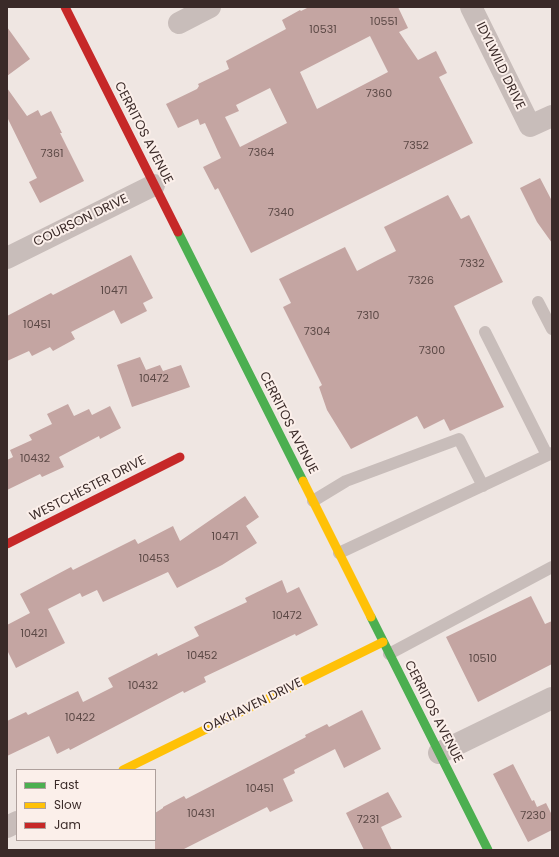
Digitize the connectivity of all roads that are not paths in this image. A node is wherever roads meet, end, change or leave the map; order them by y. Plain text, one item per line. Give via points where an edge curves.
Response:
1 (65, 7) edge
2 (210, 7) edge
3 (471, 7) edge
4 (179, 22) dead end
5 (552, 116) edge
6 (154, 185) junction
7 (7, 258) edge
8 (538, 302) dead end
9 (552, 329) edge
10 (485, 332) dead end
11 (549, 454) edge
12 (180, 457) dead end
13 (483, 486) junction
14 (313, 501) junction
15 (7, 544) edge
16 (338, 553) junction
17 (552, 567) edge
18 (383, 642) junction
19 (389, 654) junction
20 (552, 698) edge
21 (439, 753) junction
22 (125, 769) edge
23 (16, 822) edge
24 (7, 827) edge
25 (488, 850) edge

1 - 6 main road, CERRITOS AVENUE
2 - 4 street
3 - 5 street, IDYLWILD DRIVE via 530,126
6 - 7 street, COURSON DRIVE
6 - 14 main road, CERRITOS AVENUE
8 - 9 lane
10 - 11 lane
11 - 13 lane
12 - 15 main road, WESTCHESTER DRIVE
13 - 14 lane via 459,438 346,481
13 - 16 lane
14 - 16 main road, CERRITOS AVENUE
16 - 18 main road, CERRITOS AVENUE
17 - 19 lane
18 - 19 main road, CERRITOS AVENUE
18 - 22 main road, OAKHAVEN DRIVE
19 - 21 main road, CERRITOS AVENUE
20 - 21 street
21 - 25 main road, CERRITOS AVENUE
23 - 24 street

